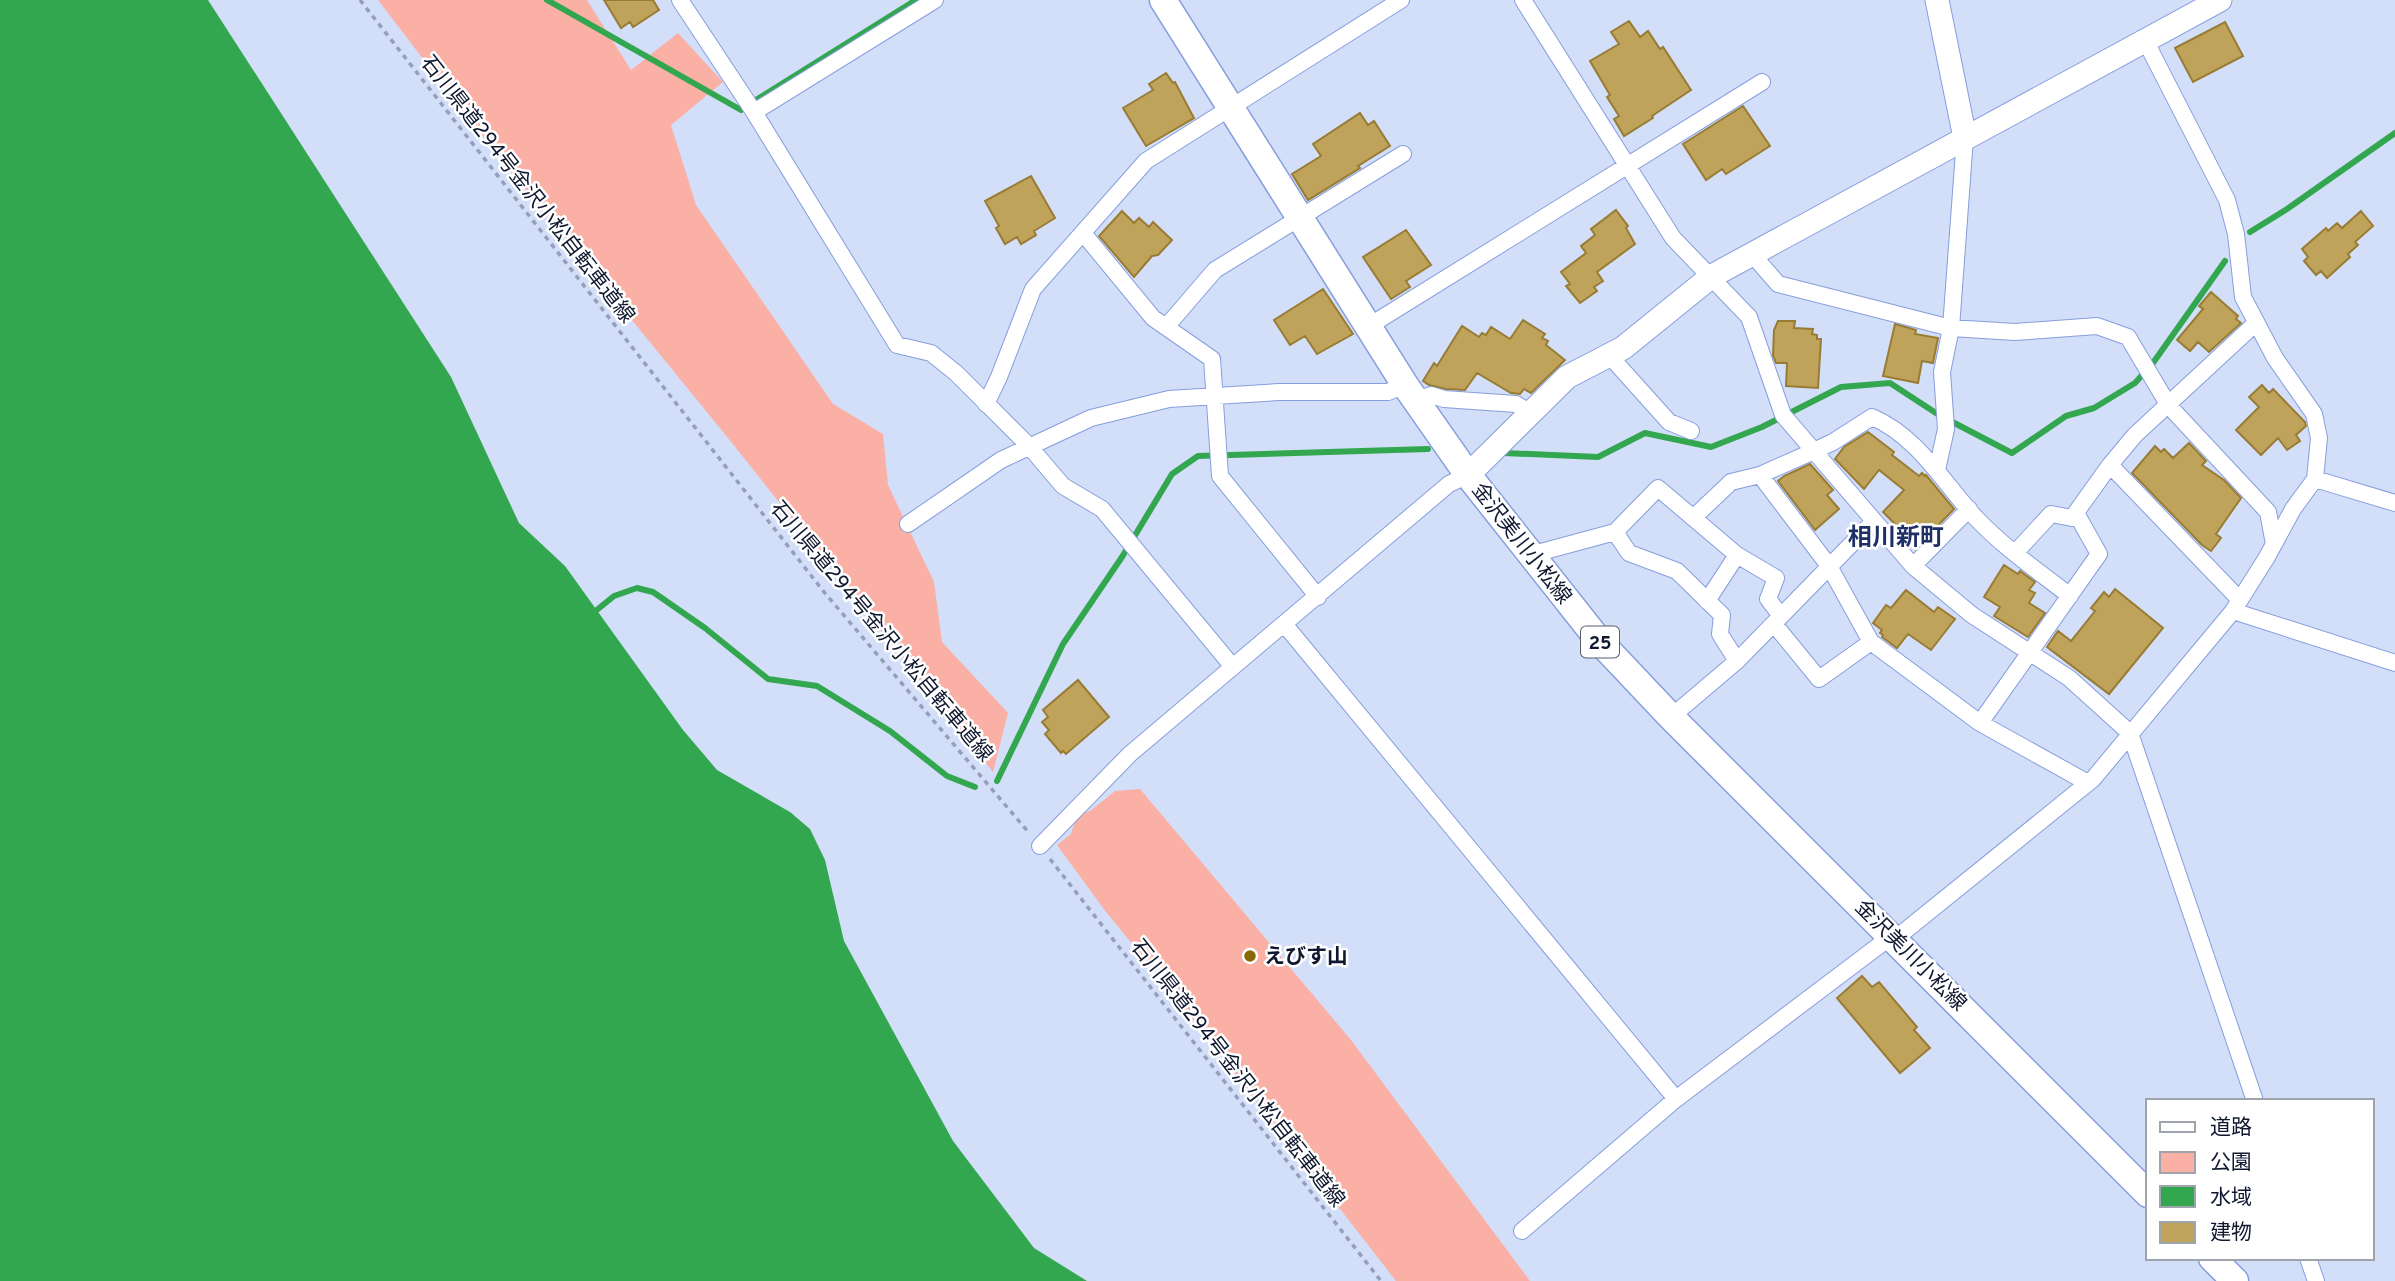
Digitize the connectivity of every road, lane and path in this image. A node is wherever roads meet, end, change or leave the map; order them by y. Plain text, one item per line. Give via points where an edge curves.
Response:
1 (360, 0) edge
2 (680, 0) edge
3 (935, 0) edge
4 (1163, 0) edge
5 (1401, 0) edge
6 (1523, 0) edge
7 (1937, 0) edge
8 (2220, 0) edge
9 (2145, 40) junction
10 (1762, 82) dead end
11 (1231, 106) junction
12 (754, 112) junction
13 (1965, 138) junction
14 (1403, 154) dead end
15 (1628, 166) junction
16 (1301, 217) junction
17 (1083, 233) junction
18 (1752, 254) junction
19 (1712, 276) junction
20 (2256, 323) junction
21 (1368, 326) junction
22 (1166, 327) junction
23 (1951, 328) junction
24 (1608, 354) junction
25 (1410, 392) junction
26 (1215, 397) junction
27 (986, 404) junction
28 (2169, 406) junction
29 (1531, 413) junction
30 (1691, 431) dead end
31 (1029, 446) junction
32 (1814, 451) junction
33 (2110, 465) junction
34 (1937, 470) junction
35 (1468, 475) junction
36 (1760, 475) junction
37 (2315, 479) junction
38 (2395, 503) edge
39 (1969, 509) junction
40 (2076, 513) junction
41 (1693, 518) junction
42 (1874, 521) junction
43 (908, 523) dead end
44 (1615, 532) junction
45 (2274, 544) junction
46 (2015, 553) junction
47 (1530, 555) junction
48 (1737, 555) junction
49 (1829, 566) junction
50 (1913, 566) junction
51 (2070, 596) junction
52 (1318, 597) junction
53 (1707, 601) junction
54 (2237, 605) junction
55 (1777, 620) junction
56 (1285, 625) junction
57 (1871, 642) junction
58 (2029, 653) junction
59 (1737, 661) junction
60 (2395, 663) edge
61 (1233, 667) junction
62 (1671, 717) junction
63 (1980, 723) junction
64 (2130, 733) junction
65 (2088, 783) junction
66 (1040, 846) junction
67 (1895, 939) junction
68 (1676, 1099) junction
69 (2254, 1099) edge
70 (2146, 1192) edge
71 (1522, 1231) dead end
72 (2214, 1260) edge
73 (2309, 1260) edge
74 (1381, 1281) edge
75 (2235, 1281) edge
76 (2316, 1281) edge

1 - 66 path, 石川県道294号金沢小松自転車道線 via 824,592
2 - 12 street
3 - 12 street
4 - 11 main road, 金沢美川小松線 / 25
5 - 11 street
6 - 15 street
7 - 13 street
8 - 9 street
9 - 13 street
9 - 20 street via 2227,201 2243,297
10 - 15 street
11 - 16 main road, 金沢美川小松線 / 25
11 - 17 street via 1146,161
12 - 27 street via 897,345 931,353
13 - 18 street
13 - 23 street
14 - 16 street
15 - 19 street via 1673,237
15 - 21 street
16 - 21 main road, 金沢美川小松線 / 25
16 - 22 street via 1214,270
17 - 22 street via 1153,318
17 - 27 street via 1032,289
18 - 19 street
18 - 23 street via 1778,284
19 - 24 street via 1623,348
19 - 32 street via 1749,317 1783,415
20 - 28 street
20 - 37 street via 2314,414 2319,438
21 - 25 main road, 金沢美川小松線 / 25
22 - 26 street via 1212,359
23 - 28 street via 2015,332 2098,326 2128,337
23 - 34 street via 1942,372 1947,429
24 - 29 street via 1567,377
24 - 30 street via 1670,422
25 - 26 street
25 - 29 street via 1516,404
25 - 35 main road, 金沢美川小松線 / 25
26 - 31 street via 1169,399 1091,418
26 - 52 street via 1220,476
27 - 31 street
28 - 33 street
28 - 45 street via 2268,512
29 - 35 street
31 - 43 street
31 - 61 street via 1063,486 1101,509
32 - 34 street via 1872,417 1885,423
32 - 36 street
32 - 42 street
33 - 40 street
33 - 54 street
34 - 39 street
35 - 47 main road, 金沢美川小松線 / 25
35 - 52 street via 1449,484
36 - 41 street via 1731,482
36 - 49 street
37 - 38 street
37 - 45 street
39 - 46 street
39 - 50 street
40 - 46 street via 2072,518 2051,514
40 - 51 street via 2099,554
41 - 44 street via 1658,488
41 - 48 street
42 - 49 street
42 - 50 street
44 - 47 street
44 - 53 street via 1629,553 1677,571
45 - 54 street
46 - 51 street
47 - 62 main road, 金沢美川小松線 / 25 via 1601,643
48 - 53 street
48 - 55 street via 1776,578 1768,599
49 - 55 street
49 - 57 street
50 - 58 street via 1972,615
51 - 58 street
52 - 56 street
53 - 59 street via 1722,615 1720,634
54 - 60 street
54 - 64 street
55 - 57 street via 1819,679
55 - 59 street
56 - 61 street
56 - 68 street
57 - 63 street
58 - 63 street
58 - 64 street via 2069,678
59 - 62 street
61 - 66 street via 1130,754
62 - 67 main road, 金沢美川小松線 / 25
63 - 65 street
64 - 65 street
64 - 69 street
65 - 67 street
66 - 74 path, 石川県道294号金沢小松自転車道線
67 - 68 street via 1881,944
67 - 70 main road, 金沢美川小松線 / 25
68 - 71 street
72 - 75 main road
73 - 76 street

